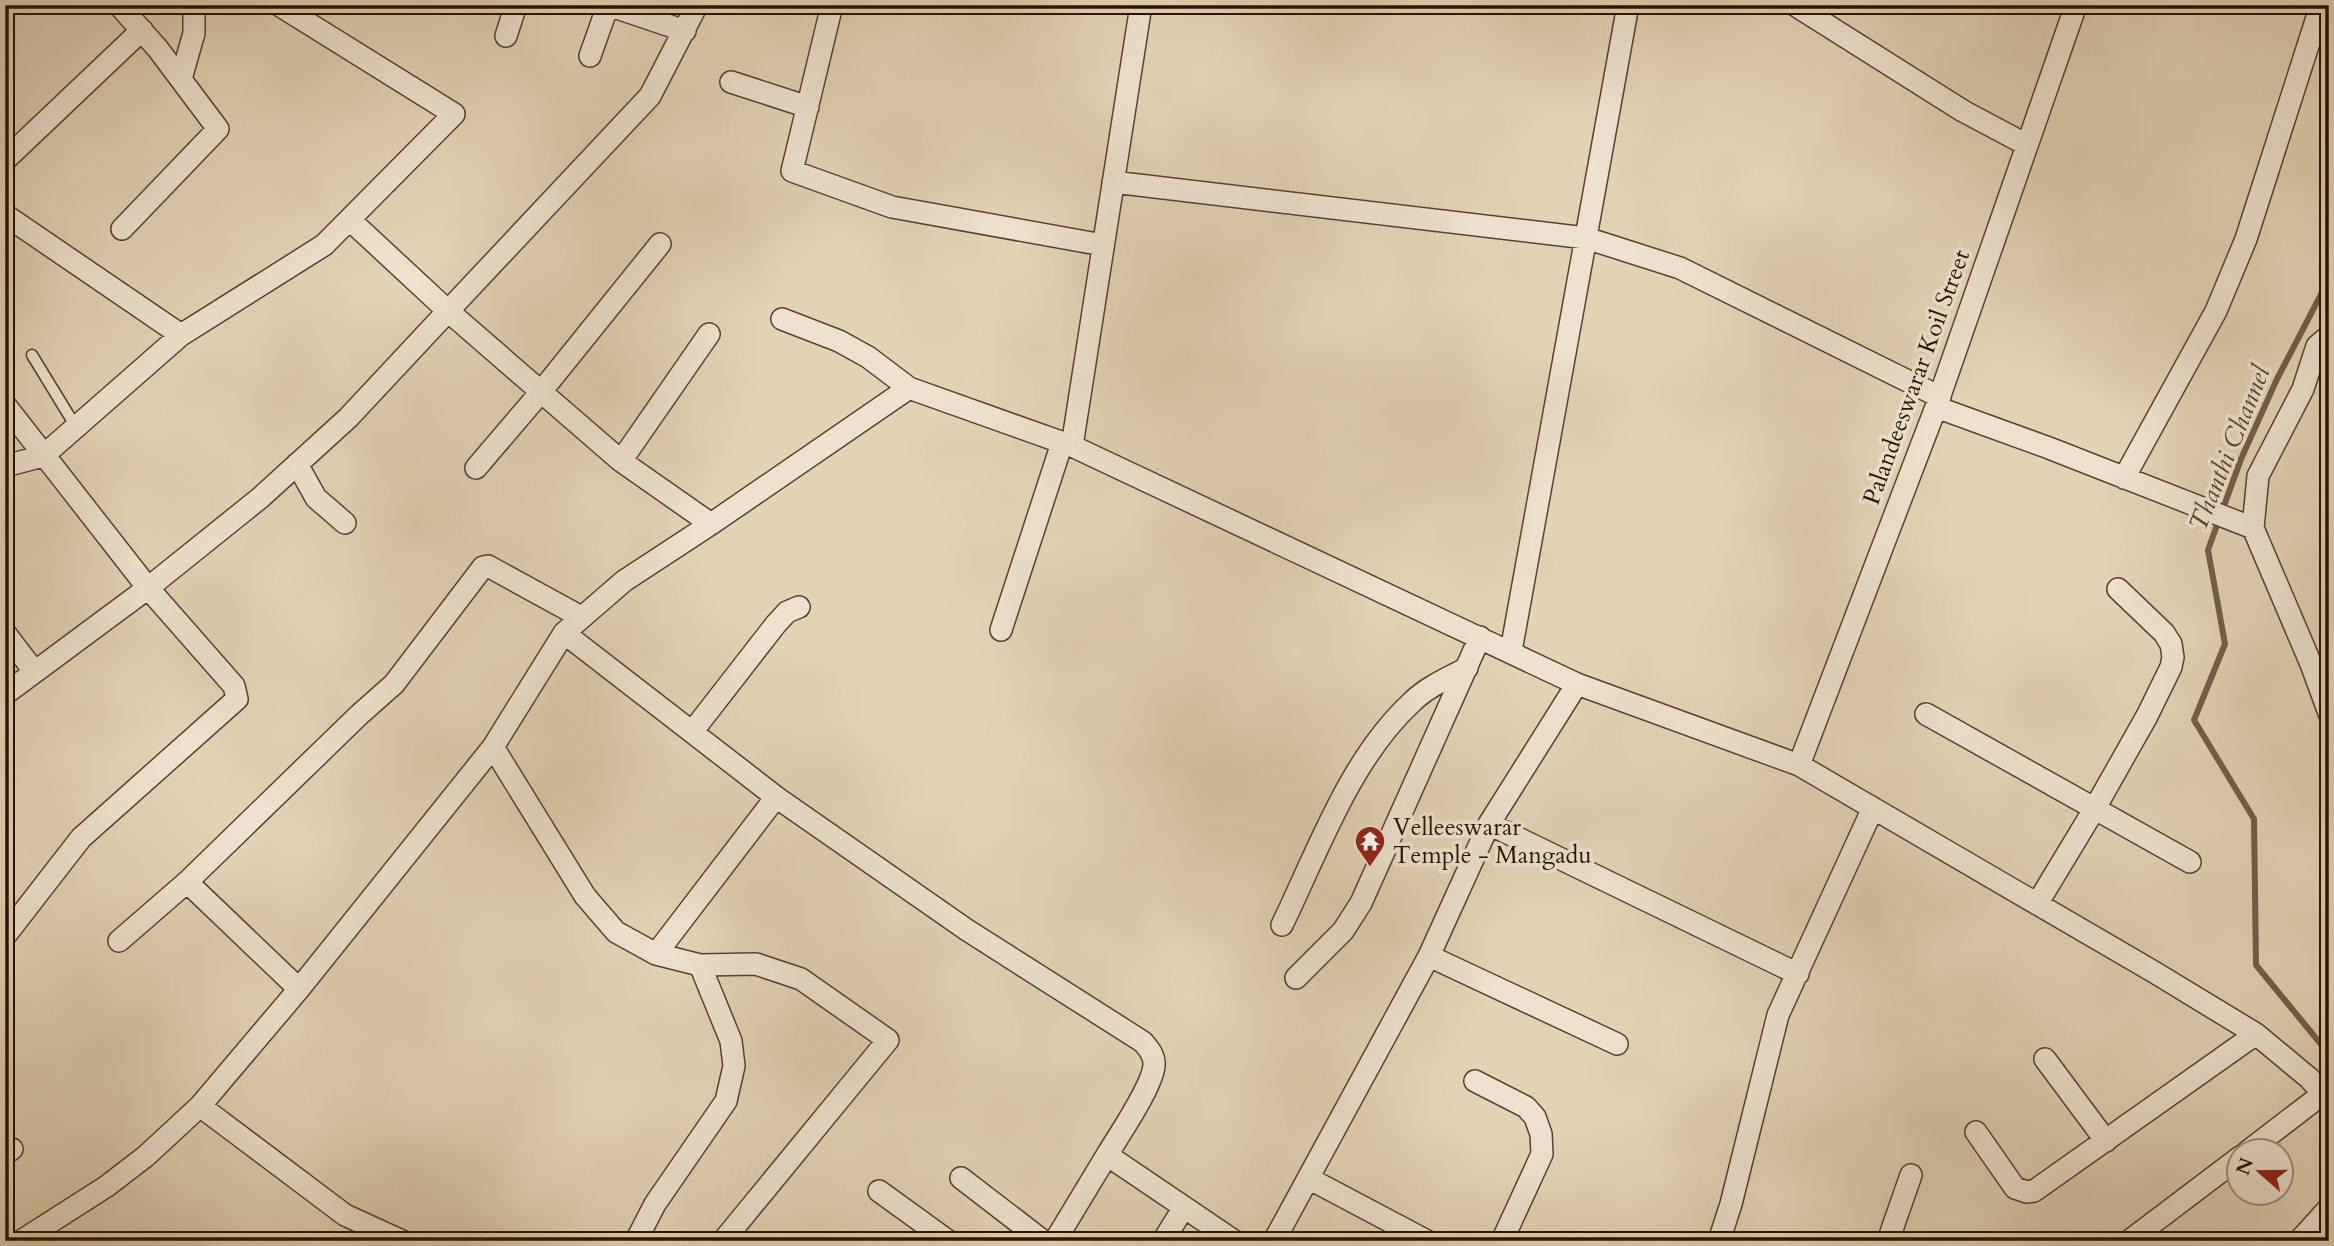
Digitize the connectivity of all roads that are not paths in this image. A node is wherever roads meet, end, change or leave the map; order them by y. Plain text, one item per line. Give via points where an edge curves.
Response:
1 (119, 5) edge
2 (194, 5) edge
3 (279, 5) edge
4 (516, 5) edge
5 (608, 5) edge
6 (697, 5) edge
7 (832, 5) edge
8 (1141, 5) edge
9 (1628, 5) edge
10 (1795, 5) edge
11 (2076, 5) edge
12 (2321, 5) edge
13 (142, 30) junction
14 (685, 31) junction
15 (506, 36) dead end
16 (590, 56) dead end
17 (181, 79) junction
18 (731, 82) dead end
19 (808, 107) junction
20 (2027, 145) junction
21 (5, 160) edge
22 (1113, 182) junction
23 (5, 215) edge
24 (350, 220) junction
25 (122, 229) dead end
26 (1586, 238) junction
27 (660, 244) dead end
28 (1103, 245) junction
29 (448, 311) junction
30 (782, 319) dead end
31 (709, 334) dead end
32 (181, 335) junction
33 (2329, 335) edge
34 (32, 355) dead end
35 (909, 388) junction
36 (540, 393) junction
37 (1938, 402) junction
38 (5, 405) edge
39 (76, 427) junction
40 (1067, 445) junction
41 (43, 456) junction
42 (621, 461) junction
43 (297, 464) junction
44 (5, 466) edge
45 (476, 468) dead end
46 (2124, 478) junction
47 (345, 523) dead end
48 (711, 524) junction
49 (2253, 528) junction
50 (148, 588) junction
51 (2118, 589) dead end
52 (799, 607) dead end
53 (581, 617) junction
54 (1001, 630) dead end
55 (564, 632) junction
56 (5, 633) edge
57 (1480, 637) junction
58 (1511, 651) junction
59 (1467, 668) junction
60 (34, 671) junction
61 (1577, 684) junction
62 (5, 694) edge
63 (2327, 701) edge
64 (1926, 714) dead end
65 (692, 732) junction
66 (493, 747) junction
67 (1799, 765) junction
68 (776, 797) junction
69 (1873, 808) junction
70 (2095, 808) junction
71 (1489, 824) junction
72 (2190, 862) dead end
73 (187, 882) junction
74 (2037, 904) junction
75 (1282, 925) dead end
76 (5, 936) edge
77 (119, 941) dead end
78 (656, 954) junction
79 (1429, 956) junction
80 (700, 965) junction
81 (1798, 974) junction
82 (1296, 978) dead end
83 (299, 989) junction
84 (2256, 1034) junction
85 (1617, 1044) dead end
86 (2045, 1059) dead end
87 (1475, 1082) dead end
88 (2326, 1097) edge
89 (200, 1106) junction
90 (1976, 1132) dead end
91 (2267, 1138) edge
92 (2106, 1141) junction
93 (1107, 1155) junction
94 (2226, 1167) edge
95 (1911, 1175) dead end
96 (961, 1178) dead end
97 (1308, 1178) junction
98 (879, 1191) dead end
99 (1184, 1208) junction
100 (2329, 1208) edge
101 (21, 1241) edge
102 (402, 1241) edge
103 (636, 1241) edge
104 (723, 1241) edge
105 (948, 1241) edge
106 (1043, 1241) edge
107 (1055, 1241) edge
108 (1163, 1241) edge
109 (1234, 1241) edge
110 (1274, 1241) edge
111 (1427, 1241) edge
112 (1502, 1241) edge
113 (1719, 1241) edge
114 (1888, 1241) edge
115 (2129, 1241) edge
116 (2299, 1241) edge

1 - 13 street
2 - 17 street via 194,33
3 - 24 street via 454,114
4 - 15 street
5 - 14 street
5 - 16 street
6 - 14 street
7 - 19 street
8 - 22 street
9 - 26 street
10 - 20 street via 1963,111
11 - 20 street, Palandeeswarar Koil Street
12 - 46 street via 2246,239 2216,311
13 - 17 street
13 - 21 street
14 - 29 street via 650,96
17 - 25 street via 218,129
18 - 19 street
19 - 28 street via 792,171 892,207
20 - 37 street, Palandeeswarar Koil Street
22 - 26 street
22 - 28 street
23 - 32 street
24 - 29 street
24 - 32 street via 324,245
26 - 37 street via 1680,268
26 - 58 street
27 - 36 street
28 - 40 street
29 - 36 street
29 - 43 street via 348,418
30 - 35 street via 839,341
31 - 42 street
32 - 39 street
33 - 49 street via 2317,346 2303,389 2258,476
34 - 39 lane
35 - 40 street
35 - 48 street
36 - 42 street
36 - 45 street
37 - 46 street
37 - 67 street, Palandeeswarar Koil Street
38 - 41 street
39 - 41 street
40 - 54 street
40 - 57 street
41 - 44 street
41 - 50 street
42 - 48 street
43 - 47 street via 316,498
43 - 50 street
46 - 49 street
48 - 53 street via 624,581
49 - 63 street
50 - 60 street
50 - 76 street via 234,686 237,699 81,838
51 - 70 street via 2164,633 2173,657 2147,716
52 - 65 street via 776,624
53 - 55 street
53 - 73 street via 483,567 394,684
55 - 65 street
55 - 66 street
56 - 60 street
57 - 58 street
57 - 59 street
58 - 61 street
59 - 75 street via 1413,701 1364,759
59 - 82 street via 1361,903 1343,931
60 - 62 street
61 - 67 street
61 - 71 street
64 - 70 street
65 - 68 street
66 - 78 street via 585,896 616,932
66 - 83 street
67 - 69 street
68 - 78 street
68 - 93 street via 967,930 1143,1042 1152,1053 1150,1079
69 - 74 street
69 - 81 street
70 - 72 street
70 - 74 street
71 - 79 street
71 - 81 street
73 - 77 street
73 - 83 street
74 - 84 street
78 - 80 street
79 - 85 street
79 - 97 street
80 - 103 street via 731,1041 734,1066 726,1101
80 - 104 street via 756,964 801,979 888,1040
81 - 113 street via 1779,1015
83 - 89 street
84 - 88 street
84 - 92 street
86 - 92 street
87 - 112 street via 1526,1107 1541,1134 1542,1154
88 - 91 street
89 - 101 street via 117,1178
89 - 102 street via 345,1215
90 - 92 street via 2015,1188 2026,1192
93 - 99 street
93 - 107 street
94 - 115 street
95 - 114 street
96 - 106 street
97 - 110 street
97 - 111 street
98 - 105 street
99 - 108 street
99 - 109 street
100 - 116 street

